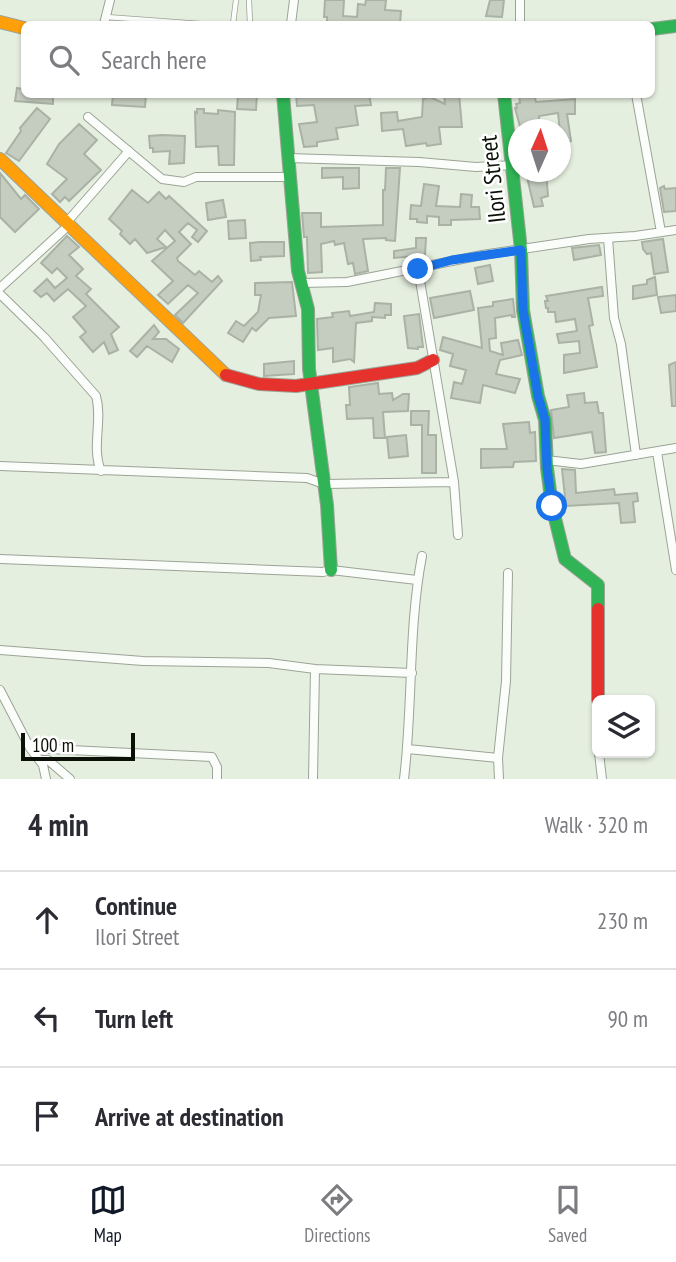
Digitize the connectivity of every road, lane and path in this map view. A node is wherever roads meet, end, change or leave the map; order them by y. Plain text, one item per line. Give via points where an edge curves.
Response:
1 (110, 0) edge
2 (236, 0) edge
3 (249, 0) edge
4 (294, 0) edge
5 (520, 0) edge
6 (105, 21) edge
7 (233, 21) edge
8 (250, 21) edge
9 (291, 21) edge
10 (520, 21) edge
11 (0, 22) edge
12 (676, 26) edge
13 (21, 27) edge
14 (655, 29) edge
15 (283, 98) edge
16 (505, 98) edge
17 (637, 98) edge
18 (88, 117) dead end
19 (508, 126) edge
20 (130, 151) junction
21 (288, 158) junction
22 (0, 159) edge
23 (508, 165) edge
24 (290, 177) junction
25 (515, 182) edge
26 (68, 223) junction
27 (676, 230) edge
28 (661, 232) junction
29 (608, 238) junction
30 (521, 250) junction
31 (418, 269) junction
32 (302, 283) junction
33 (0, 288) edge
34 (0, 294) edge
35 (433, 360) junction
36 (310, 382) junction
37 (676, 448) edge
38 (657, 452) junction
39 (636, 455) junction
40 (546, 460) junction
41 (96, 461) junction
42 (0, 466) edge
43 (87, 470) junction
44 (100, 471) junction
45 (454, 482) junction
46 (324, 484) junction
47 (458, 535) dead end
48 (422, 556) dead end
49 (0, 559) edge
50 (331, 570) junction
51 (676, 570) edge
52 (508, 573) dead end
53 (417, 580) junction
54 (0, 650) edge
55 (315, 669) junction
56 (412, 673) junction
57 (0, 691) edge
58 (598, 695) edge
59 (30, 748) junction
60 (408, 749) junction
61 (498, 758) junction
62 (600, 758) edge
63 (40, 760) junction
64 (46, 779) edge
65 (70, 779) edge
66 (217, 779) edge
67 (313, 779) edge
68 (404, 779) edge
69 (499, 779) edge
70 (602, 779) edge

1 - 6 street
2 - 7 lane
3 - 8 lane
4 - 9 street
5 - 10 street
11 - 13 street
12 - 14 street
15 - 21 street
16 - 19 street, Ilori Street
17 - 28 street
18 - 20 street
20 - 24 street via 162,178 176,182 196,177
20 - 26 street
21 - 23 street
21 - 24 street
22 - 26 street
24 - 32 street
25 - 30 street, Ilori Street
26 - 33 street
26 - 36 street via 225,375 259,384
27 - 28 street
28 - 29 street
29 - 30 street
29 - 39 street via 614,318
30 - 31 street
30 - 40 street, Ilori Street via 523,310 544,413
31 - 32 street via 347,282
31 - 35 street
32 - 36 street via 308,309
34 - 41 street via 96,396
35 - 36 street via 417,368
35 - 45 street
36 - 46 street
37 - 38 street
38 - 39 street
38 - 51 street
39 - 40 street via 581,464
40 - 58 street, Ilori Street via 565,559 598,585
41 - 43 street
41 - 44 street
42 - 43 street
43 - 44 street
44 - 46 street via 307,478
45 - 46 street
45 - 47 street
46 - 50 street
48 - 53 street
49 - 50 street
50 - 53 street
52 - 61 street via 506,681
53 - 56 street
54 - 55 street
55 - 56 street
55 - 67 street
56 - 60 street
57 - 59 street
59 - 63 street
59 - 66 street via 212,757
60 - 61 street
60 - 68 street
61 - 69 street
62 - 70 street
63 - 64 street
63 - 65 street via 48,760

